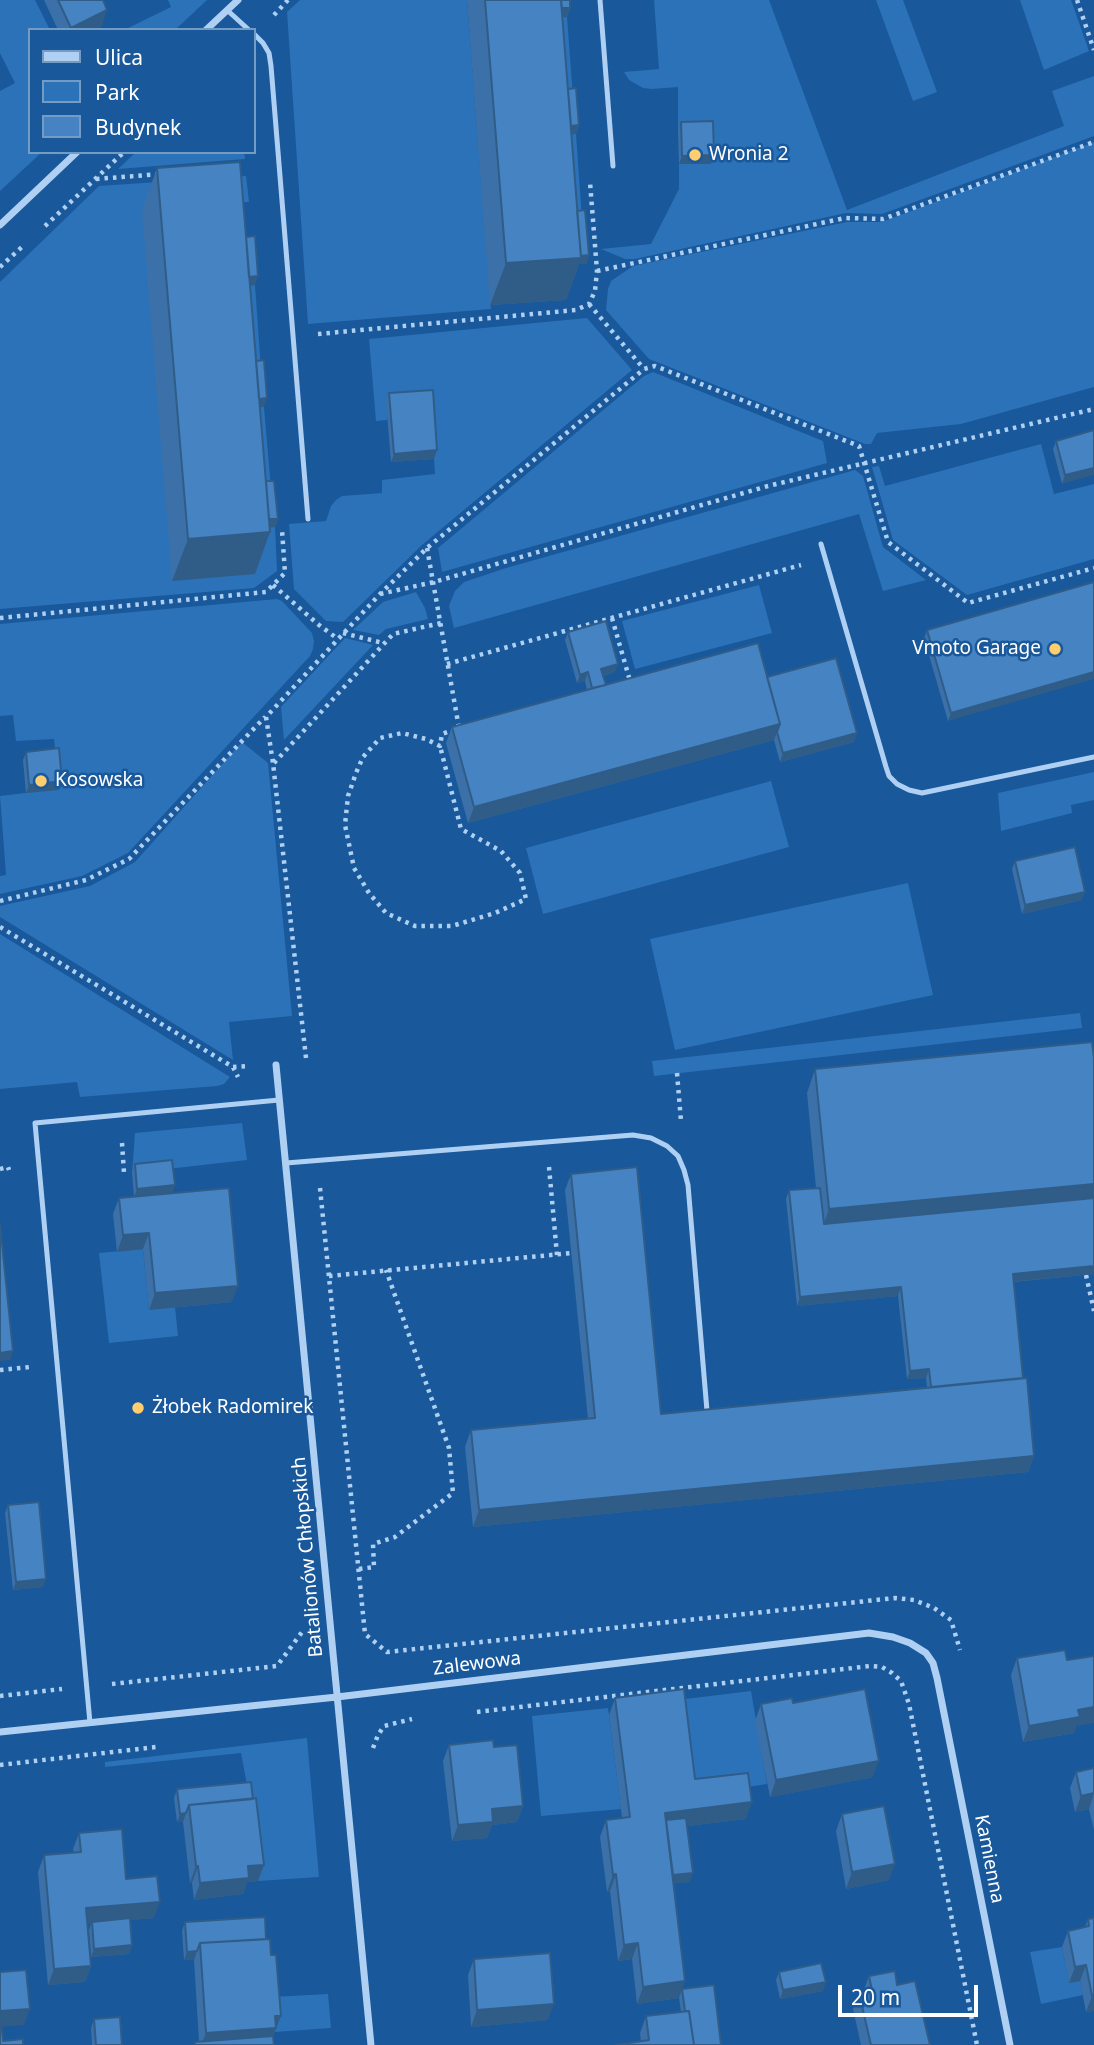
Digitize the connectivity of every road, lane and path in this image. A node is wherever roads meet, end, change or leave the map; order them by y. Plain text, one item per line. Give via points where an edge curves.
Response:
1 (238, 0) edge
2 (600, 0) edge
3 (1077, 0) edge
4 (227, 10) junction
5 (208, 28) edge
6 (247, 28) edge
7 (256, 36) edge
8 (1094, 50) edge
9 (1094, 142) edge
10 (75, 154) edge
11 (122, 154) edge
12 (613, 166) dead end
13 (162, 174) edge
14 (95, 179) junction
15 (0, 225) edge
16 (44, 226) dead end
17 (584, 239) edge
18 (594, 239) dead end
19 (26, 243) dead end
20 (0, 267) edge
21 (597, 271) dead end
22 (293, 336) junction
23 (644, 369) junction
24 (1094, 409) edge
25 (864, 463) junction
26 (308, 519) dead end
27 (282, 521) dead end
28 (821, 544) dead end
29 (427, 548) junction
30 (825, 558) junction
31 (1094, 568) edge
32 (434, 582) junction
33 (273, 585) junction
34 (379, 594) junction
35 (0, 618) edge
36 (612, 618) junction
37 (442, 623) junction
38 (343, 633) junction
39 (338, 639) junction
40 (383, 643) junction
41 (447, 664) junction
42 (631, 686) edge
43 (266, 716) junction
44 (440, 746) junction
45 (1094, 757) edge
46 (0, 901) edge
47 (0, 927) edge
48 (276, 1065) dead end
49 (279, 1100) junction
50 (249, 1103) junction
51 (547, 1142) junction
52 (286, 1163) junction
53 (572, 1253) dead end
54 (557, 1255) junction
55 (386, 1270) junction
56 (1086, 1275) edge
57 (329, 1276) dead end
58 (1094, 1311) edge
59 (31, 1367) dead end
60 (0, 1370) edge
61 (707, 1411) edge
62 (353, 1505) dead end
63 (359, 1569) junction
64 (306, 1625) dead end
65 (960, 1652) dead end
66 (937, 1678) joint
67 (87, 1687) junction
68 (0, 1696) edge
69 (337, 1697) junction
70 (471, 1713) dead end
71 (416, 1719) dead end
72 (90, 1723) junction
73 (0, 1732) edge
74 (160, 1747) dead end
75 (374, 1761) dead end
76 (0, 1765) edge
77 (371, 2045) edge
78 (977, 2045) edge
79 (1010, 2045) edge

1 - 4 street
2 - 12 lane
3 - 8 path
4 - 5 street
4 - 6 lane
7 - 22 lane via 271,66
9 - 21 path via 883,219 845,218
10 - 15 street
11 - 14 path
13 - 14 path
14 - 16 path
17 - 18 path
19 - 20 path
22 - 23 path via 576,310 589,304
22 - 26 lane
23 - 25 path via 655,366 859,446
23 - 29 path
24 - 25 path
25 - 31 path via 888,542 968,603
25 - 32 path
27 - 33 path via 285,573
28 - 30 lane
29 - 32 path
29 - 34 path
30 - 36 path
30 - 45 lane via 886,767 897,784 922,793
32 - 34 path
32 - 37 path
33 - 35 path via 266,592
33 - 39 path
34 - 38 path
36 - 41 path
36 - 42 path
37 - 40 path via 393,634
37 - 41 path
38 - 39 path
38 - 40 path
39 - 43 path
40 - 43 path via 273,764
41 - 44 path via 459,728 442,734
43 - 46 path via 129,859 86,880
44 - 44 path via 461,829 501,851 520,873 526,899 452,926 415,926 386,913 354,867 345,825 348,796 363,757 380,738 402,733
47 - 50 path via 233,1067
48 - 49 street, Batalionów Chłopskich
49 - 50 lane
49 - 52 street, Batalionów Chłopskich
50 - 67 lane via 35,1123
51 - 52 lane
51 - 54 path
51 - 61 lane via 634,1135 652,1138 678,1156 688,1185
52 - 69 street, Batalionów Chłopskich
53 - 54 path
54 - 55 path
55 - 57 path
55 - 63 path via 449,1448 453,1493 395,1537 373,1544 374,1567
56 - 58 path
59 - 60 path
62 - 63 path
63 - 65 path via 365,1634 387,1652 895,1598 934,1608 951,1620
64 - 67 path via 277,1666
66 - 69 street, Zalewowa via 926,1653 893,1637 869,1633
66 - 79 street, Kamienna
67 - 68 path
67 - 72 lane
69 - 72 street, Zalewowa
69 - 77 street, Batalionów Chłopskich
70 - 78 path via 870,1666 892,1673 901,1681 909,1704
71 - 75 path via 384,1726 373,1748
72 - 73 street, Zalewowa
74 - 76 path

